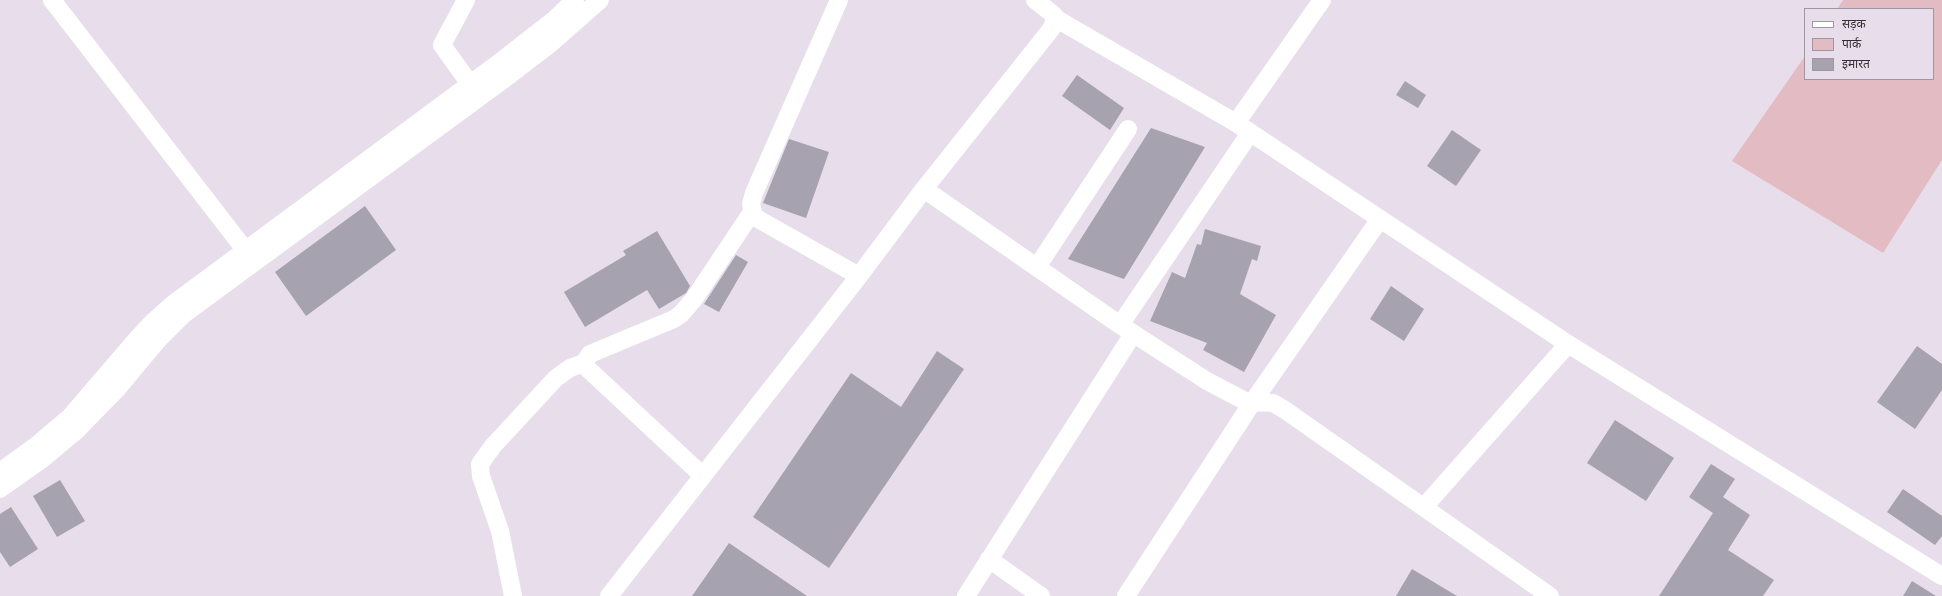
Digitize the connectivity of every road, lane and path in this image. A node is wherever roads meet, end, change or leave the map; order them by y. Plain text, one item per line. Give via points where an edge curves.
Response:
1 (52, 0) edge
2 (466, 0) edge
3 (575, 0) edge
4 (600, 0) edge
5 (839, 0) edge
6 (1035, 0) edge
7 (1322, 0) edge
8 (1055, 18) junction
9 (470, 84) junction
10 (1243, 128) junction
11 (1128, 129) dead end
12 (924, 189) junction
13 (752, 212) junction
14 (1380, 219) junction
15 (246, 251) junction
16 (1037, 267) junction
17 (859, 276) junction
18 (1126, 329) junction
19 (1568, 344) junction
20 (584, 362) junction
21 (1252, 403) junction
22 (0, 472) edge
23 (703, 476) junction
24 (0, 488) edge
25 (1424, 507) junction
26 (989, 559) junction
27 (1942, 576) edge
28 (513, 596) edge
29 (609, 596) edge
30 (966, 596) edge
31 (1041, 596) edge
32 (1126, 596) edge
33 (1550, 596) edge

1 - 15 street
2 - 9 street via 442,45
3 - 9 street via 555,19
4 - 24 street via 550,44 503,80 184,314 77,430 41,460
5 - 13 street via 754,193
6 - 8 street via 1052,12
7 - 10 street
8 - 10 street
8 - 12 street via 1052,28
9 - 15 street
10 - 14 street
10 - 18 street
11 - 16 street
12 - 16 street
12 - 17 street
13 - 17 street via 758,219
13 - 20 street via 694,299 681,314 590,354
14 - 19 street
14 - 21 street
15 - 22 street via 152,322 69,418
16 - 18 street
17 - 23 street
18 - 21 street via 1207,381 1238,399
18 - 26 street
19 - 25 street
19 - 27 street
20 - 23 street via 587,368
20 - 28 street via 556,378 492,446 480,464 480,476 500,531
21 - 25 street via 1276,404
21 - 32 street
23 - 29 street
25 - 33 street
26 - 30 street
26 - 31 street

